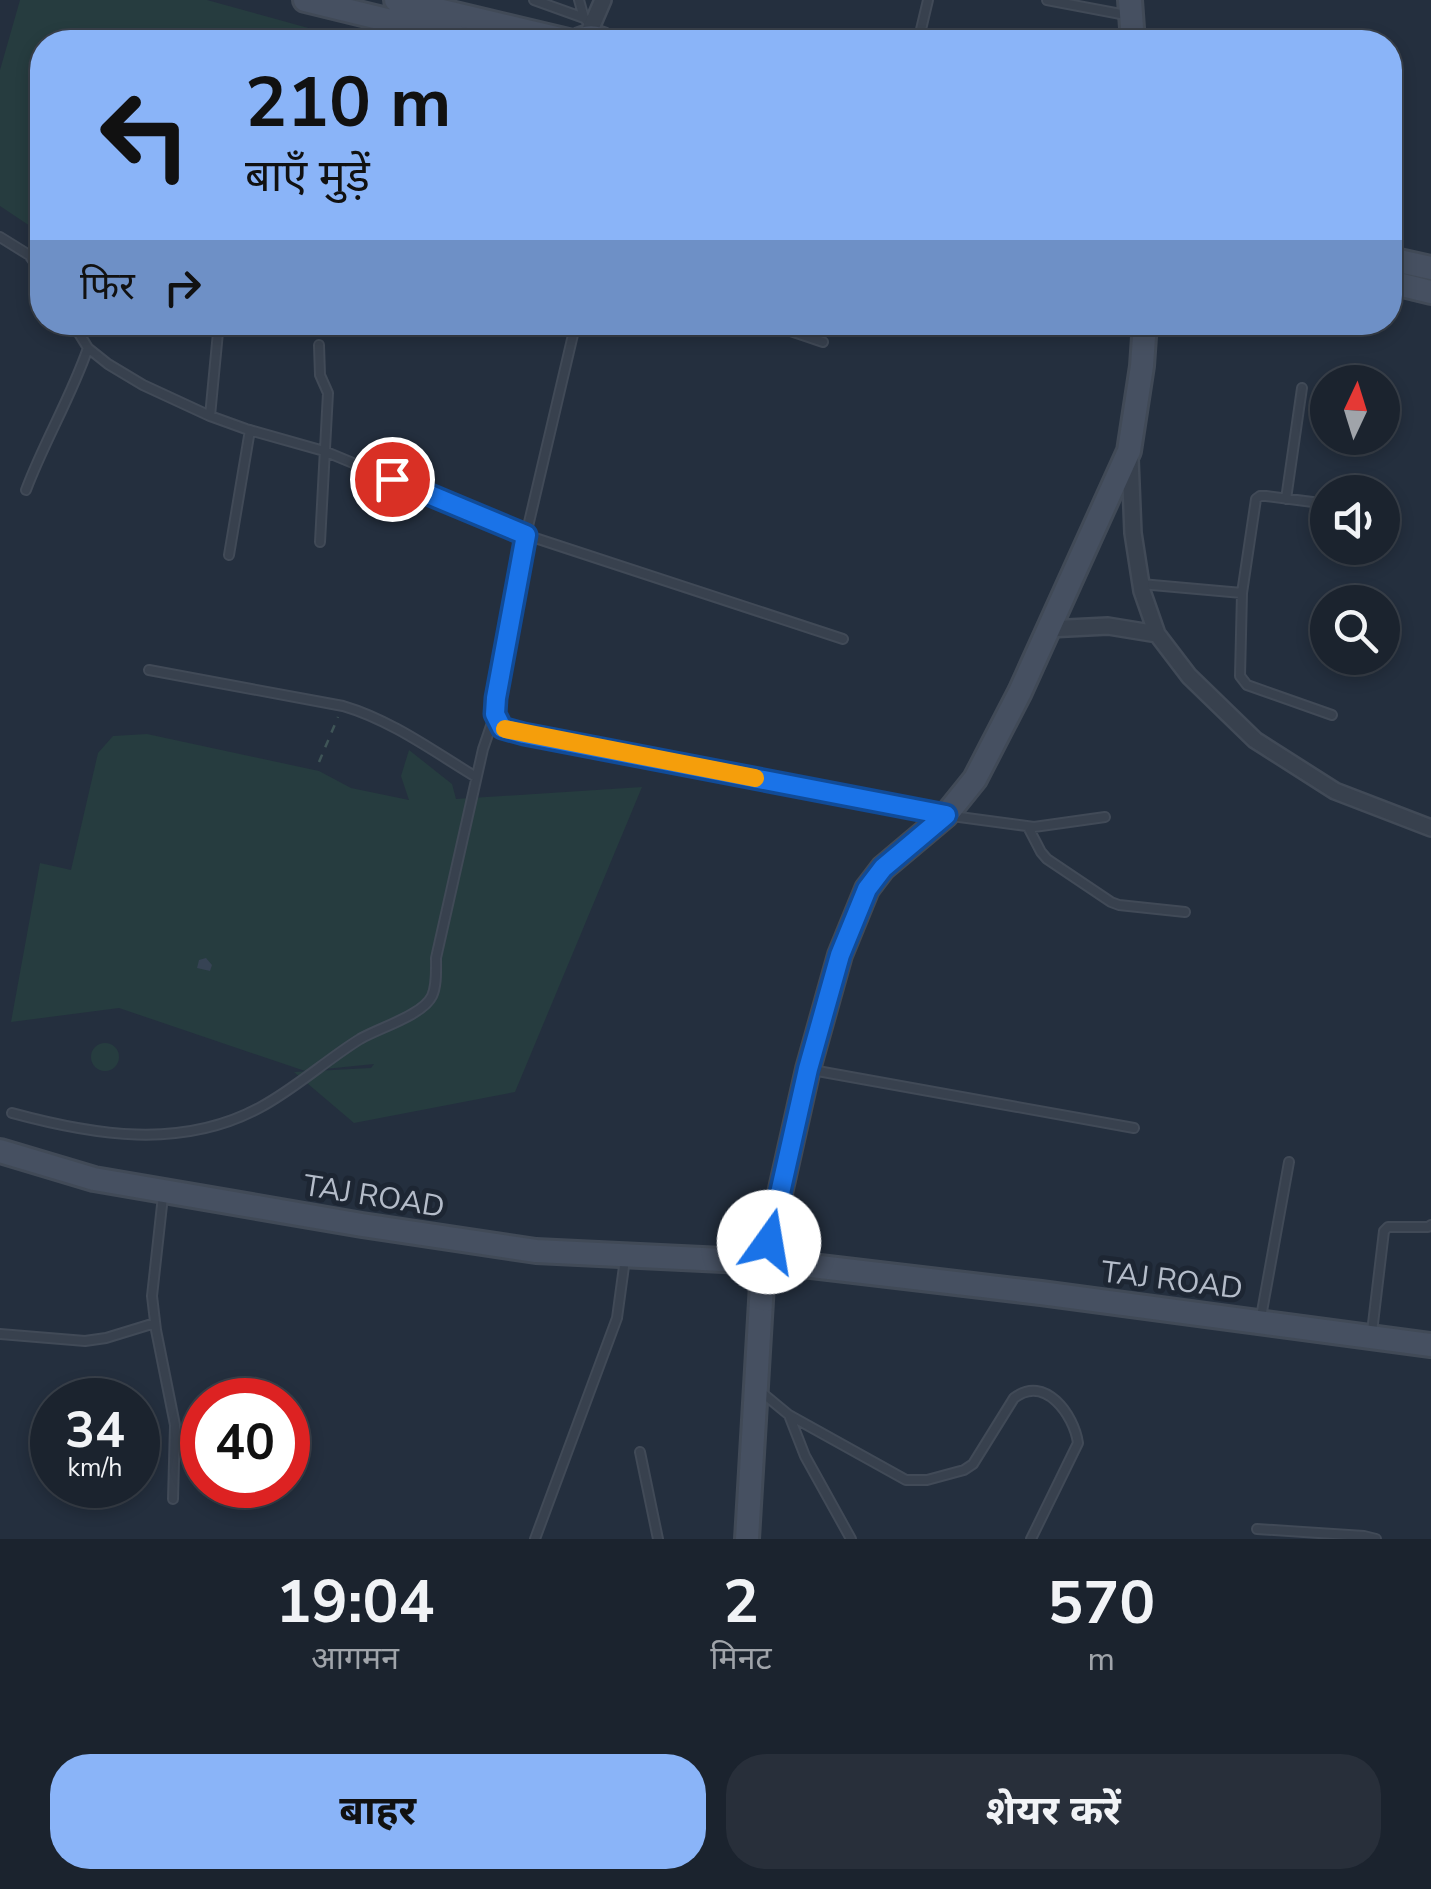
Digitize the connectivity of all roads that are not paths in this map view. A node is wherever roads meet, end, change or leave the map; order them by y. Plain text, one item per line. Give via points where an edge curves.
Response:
1 (305, 0) edge
2 (396, 0) edge
3 (534, 0) edge
4 (579, 0) edge
5 (603, 0) edge
6 (928, 0) edge
7 (1047, 0) edge
8 (1130, 8) edge
9 (428, 30) edge
10 (559, 30) edge
11 (579, 30) edge
12 (585, 30) edge
13 (588, 30) edge
14 (921, 30) edge
15 (0, 238) edge
16 (30, 256) edge
17 (1402, 262) edge
18 (1431, 268) edge
19 (1402, 285) edge
20 (1431, 292) edge
21 (80, 335) edge
22 (218, 335) edge
23 (573, 335) edge
24 (802, 335) edge
25 (1144, 335) edge
26 (822, 342) dead end
27 (319, 345) dead end
28 (88, 348) junction
29 (1302, 388) dead end
30 (210, 416) junction
31 (250, 430) junction
32 (324, 451) junction
33 (1129, 451) junction
34 (26, 490) dead end
35 (1286, 499) junction
36 (1310, 502) edge
37 (526, 535) junction
38 (320, 542) dead end
39 (229, 554) dead end
40 (1141, 584) junction
41 (1242, 593) junction
42 (1048, 629) junction
43 (1157, 634) junction
44 (843, 639) dead end
45 (149, 670) dead end
46 (495, 714) junction
47 (1332, 715) dead end
48 (476, 776) junction
49 (946, 815) junction
50 (1105, 818) dead end
51 (1028, 826) junction
52 (1431, 828) edge
53 (1185, 912) dead end
54 (808, 1069) junction
55 (12, 1113) dead end
56 (1134, 1128) dead end
57 (0, 1151) edge
58 (1289, 1162) dead end
59 (164, 1191) junction
60 (1431, 1225) edge
61 (769, 1242) junction
62 (626, 1255) junction
63 (744, 1260) junction
64 (786, 1263) junction
65 (762, 1284) junction
66 (1260, 1322) junction
67 (155, 1323) junction
68 (0, 1334) edge
69 (1372, 1336) junction
70 (1431, 1344) edge
71 (757, 1388) junction
72 (789, 1416) junction
73 (640, 1452) dead end
74 (173, 1500) dead end
75 (1257, 1529) dead end
76 (535, 1539) edge
77 (658, 1539) edge
78 (747, 1539) edge
79 (851, 1539) edge
80 (1031, 1539) edge
81 (1376, 1539) edge

1 - 9 main road
2 - 10 main road
3 - 11 lane
4 - 12 lane
5 - 13 street
6 - 14 lane
7 - 8 lane
15 - 16 lane
17 - 18 main road
19 - 20 main road
21 - 28 lane
22 - 30 lane
23 - 37 lane
24 - 26 lane
25 - 33 main road
27 - 32 lane via 328,394
28 - 30 lane via 143,385
28 - 34 lane
29 - 35 lane
30 - 31 lane
31 - 32 lane
31 - 39 lane
32 - 37 lane
32 - 38 lane
33 - 40 street
33 - 42 main road
35 - 36 lane
35 - 41 lane via 1256,499
37 - 44 lane
37 - 46 lane
40 - 41 lane
40 - 43 street
41 - 47 lane via 1240,676 1247,685
42 - 43 street via 1096,626
42 - 49 main road via 975,780
43 - 52 street via 1188,676 1255,740 1335,791
45 - 48 lane via 362,712
46 - 48 lane
46 - 49 lane via 502,728 524,734
48 - 55 lane via 432,996 422,1008 360,1039 262,1107 204,1128 98,1133
49 - 51 lane
49 - 54 main road via 867,889 840,955
50 - 51 lane
51 - 53 lane via 1047,859 1111,902
54 - 56 lane
54 - 61 main road
57 - 59 main road, TAJ ROAD
58 - 66 lane
59 - 62 main road, TAJ ROAD via 536,1251
59 - 67 lane via 153,1276
60 - 69 lane via 1384,1231
61 - 63 main road via 750,1248
61 - 64 main road
62 - 63 main road, TAJ ROAD
62 - 76 lane via 617,1318
63 - 65 main road via 746,1273
64 - 65 main road via 779,1279
64 - 66 main road, TAJ ROAD
65 - 71 main road
66 - 69 main road, TAJ ROAD
67 - 68 lane via 85,1341
67 - 74 lane via 175,1425
69 - 70 main road, TAJ ROAD
71 - 72 lane
71 - 78 main road
72 - 79 lane
72 - 80 lane via 895,1476 927,1480 973,1464 1021,1393 1052,1396 1078,1443
73 - 77 lane
75 - 81 lane

